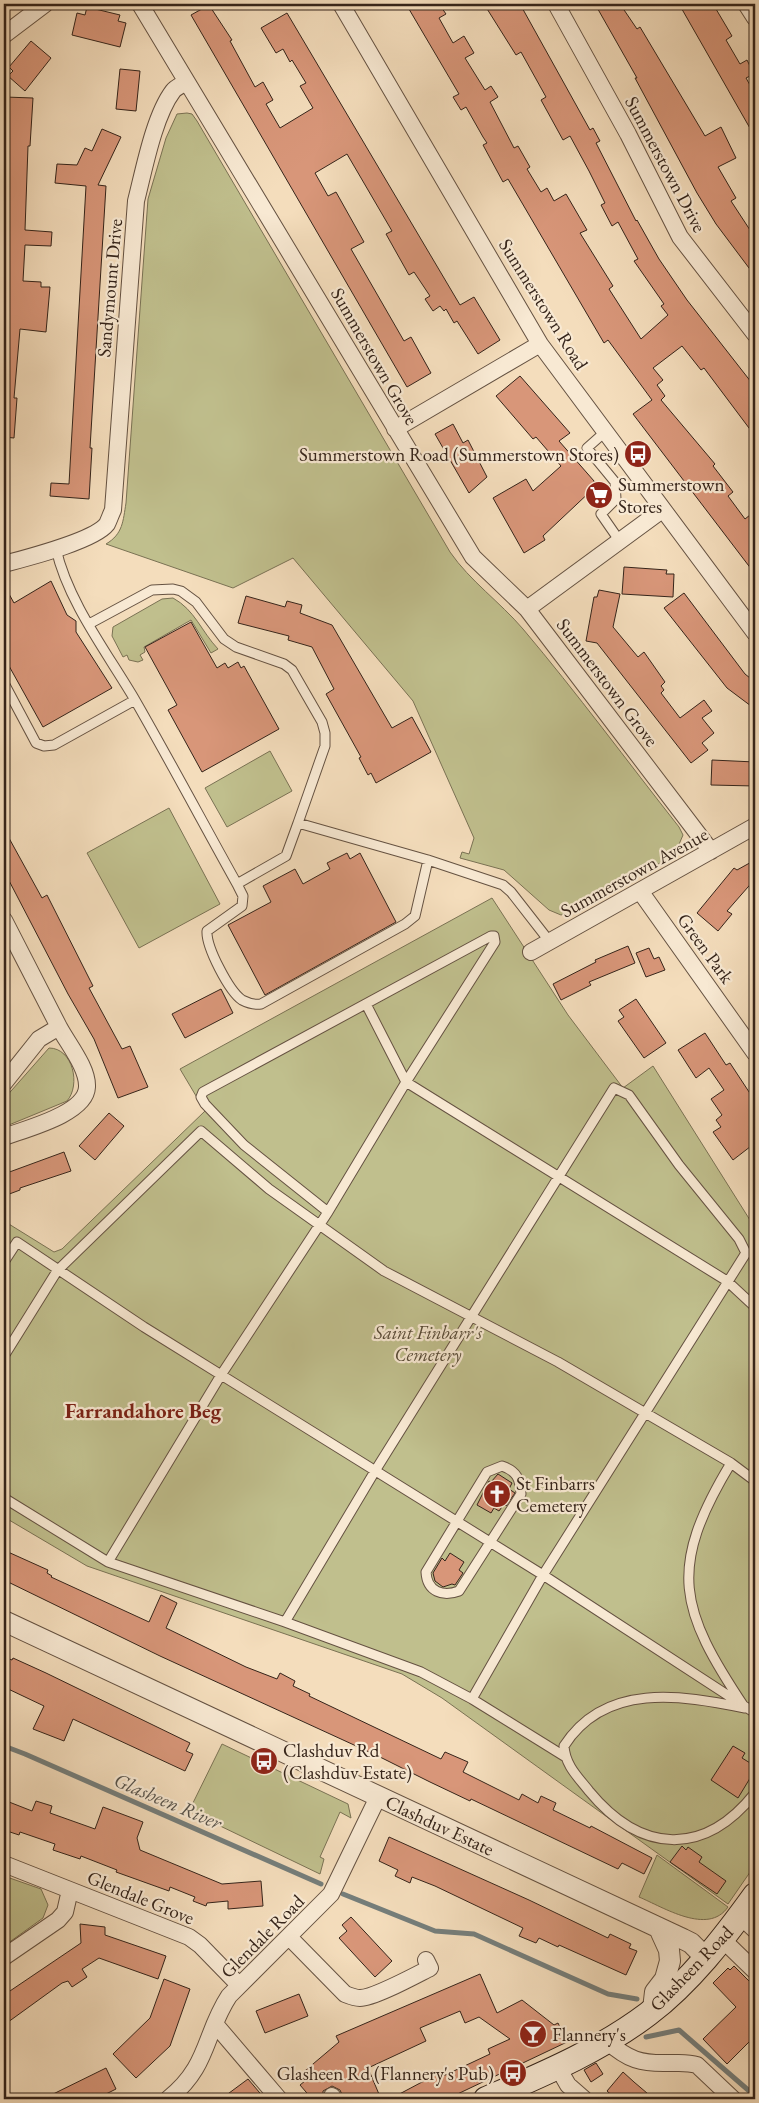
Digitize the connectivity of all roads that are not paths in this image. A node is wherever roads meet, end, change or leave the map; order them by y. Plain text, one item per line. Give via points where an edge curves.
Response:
1 (45, 4) edge
2 (140, 4) edge
3 (341, 4) edge
4 (556, 4) edge
5 (746, 4) edge
6 (755, 18) edge
7 (4, 35) edge
8 (186, 82) junction
9 (755, 334) edge
10 (540, 344) junction
11 (395, 429) junction
12 (605, 432) junction
13 (662, 510) junction
14 (619, 540) junction
15 (56, 549) junction
16 (4, 564) edge
17 (527, 609) junction
18 (89, 624) junction
19 (755, 633) edge
20 (4, 683) edge
21 (135, 700) junction
22 (298, 823) junction
23 (755, 826) edge
24 (711, 851) junction
25 (428, 860) junction
26 (237, 884) junction
27 (640, 891) junction
28 (4, 920) edge
29 (550, 942) junction
30 (531, 952) dead end
31 (366, 1004) junction
32 (59, 1027) junction
33 (755, 1053) edge
34 (406, 1082) junction
35 (4, 1083) edge
36 (4, 1137) edge
37 (558, 1177) junction
38 (328, 1212) junction
39 (320, 1226) junction
40 (4, 1262) edge
41 (57, 1270) junction
42 (727, 1281) junction
43 (755, 1307) edge
44 (473, 1316) junction
45 (4, 1356) edge
46 (221, 1375) junction
47 (646, 1412) junction
48 (731, 1463) junction
49 (374, 1472) junction
50 (755, 1481) edge
51 (4, 1498) edge
52 (456, 1522) junction
53 (491, 1543) junction
54 (108, 1562) junction
55 (543, 1575) junction
56 (4, 1621) edge
57 (285, 1622) junction
58 (472, 1699) junction
59 (745, 1708) junction
60 (755, 1714) edge
61 (564, 1756) junction
62 (378, 1796) junction
63 (754, 1798) edge
64 (4, 1864) edge
65 (70, 1890) junction
66 (755, 1895) edge
67 (748, 1923) edge
68 (659, 1928) junction
69 (290, 1938) junction
70 (722, 1939) junction
71 (4, 1957) edge
72 (706, 1958) junction
73 (426, 1960) dead end
74 (755, 1971) edge
75 (239, 1985) junction
76 (653, 2010) junction
77 (215, 2024) junction
78 (607, 2041) junction
79 (557, 2066) junction
80 (168, 2099) edge
81 (279, 2099) edge
82 (486, 2099) edge
83 (584, 2099) edge
84 (733, 2099) edge

1 - 7 street
2 - 8 street, Summerstown Grove
3 - 10 street, Summerstown Road
4 - 9 street, Summerstown Drive via 680,237
5 - 6 street
8 - 11 street, Summerstown Grove via 265,208
8 - 15 street, Sandymount Drive via 174,89 167,102 136,202 113,510 107,524 100,530
10 - 11 street
10 - 12 street, Summerstown Road
11 - 17 street, Summerstown Grove via 473,557
12 - 13 street, Summerstown Road
12 - 14 lane via 587,448 615,482 616,499 600,514
13 - 14 street
13 - 19 street, Summerstown Road
14 - 17 street
15 - 16 street
15 - 18 lane via 60,568
17 - 24 street, Summerstown Grove
18 - 21 lane
18 - 22 lane via 152,590 173,589 196,602 224,638 292,670 325,733 325,746
20 - 21 lane via 36,743 44,746 54,746
21 - 26 lane
22 - 25 lane
22 - 26 lane via 286,856
23 - 24 street, Summerstown Avenue
24 - 27 street, Summerstown Avenue
25 - 26 lane via 415,916 255,1005 241,1000 236,994 206,939 212,926 242,906 243,896
25 - 29 lane via 503,885
27 - 29 street, Summerstown Avenue
27 - 33 street, Green Park
28 - 32 street
29 - 30 street, Summerstown Avenue
31 - 34 lane
31 - 34 lane via 491,936 495,938
31 - 38 lane via 203,1092 201,1097 244,1145
32 - 35 street via 39,1039
32 - 36 street via 83,1070 88,1086 85,1094 68,1112
34 - 37 lane
34 - 38 lane
37 - 42 lane
37 - 42 lane via 614,1088 629,1095 739,1239 746,1253
37 - 44 lane
38 - 39 lane
39 - 41 lane via 269,1189 201,1131
39 - 44 lane via 399,1280
39 - 46 lane
40 - 41 lane via 17,1242
41 - 45 lane
41 - 46 lane
42 - 43 lane
42 - 47 lane
44 - 47 lane
44 - 49 lane
46 - 49 lane
46 - 54 lane
47 - 48 lane
47 - 55 lane
48 - 50 lane
48 - 59 lane via 696,1532 688,1580 694,1615 706,1643
49 - 52 lane
49 - 57 lane
51 - 54 lane
52 - 53 lane
52 - 53 lane via 426,1572 426,1579 437,1592 445,1594 459,1590
52 - 53 lane via 487,1472 502,1466 511,1469 519,1477 521,1494
53 - 55 lane
54 - 57 lane
55 - 58 lane
55 - 59 lane
56 - 62 street, Clashduv Estate
57 - 58 lane via 421,1672
58 - 61 lane
59 - 60 lane
59 - 61 lane via 703,1699 635,1699 607,1709 581,1725 564,1746
61 - 63 lane via 570,1768 613,1815 630,1827 661,1840 704,1836 731,1820
62 - 68 street, Clashduv Estate
62 - 69 street, Glendale Road via 337,1885
64 - 65 street, Glendale Grove
65 - 71 street, Glendale Grove via 65,1912 58,1920
65 - 75 street, Glendale Grove via 189,1937
66 - 67 main road, Glasheen Road
67 - 70 main road, Glasheen Road
68 - 72 street, Clashduv Estate via 691,1943
68 - 76 street via 669,1950 670,1961 665,1979 654,1992
69 - 73 street via 345,1994 353,1997 366,1997 417,1975 430,1968
69 - 75 street, Glendale Road
70 - 72 main road, Glasheen Road
70 - 74 street
72 - 76 main road, Glasheen Road
75 - 77 street, Glendale Road via 223,2006
76 - 78 main road, Glasheen Road
77 - 80 street, Glendale Road via 195,2072
77 - 81 street
78 - 79 main road, Glasheen Road
78 - 84 street via 637,2061 691,2063
79 - 82 main road, Glasheen Road
79 - 83 street via 568,2085

